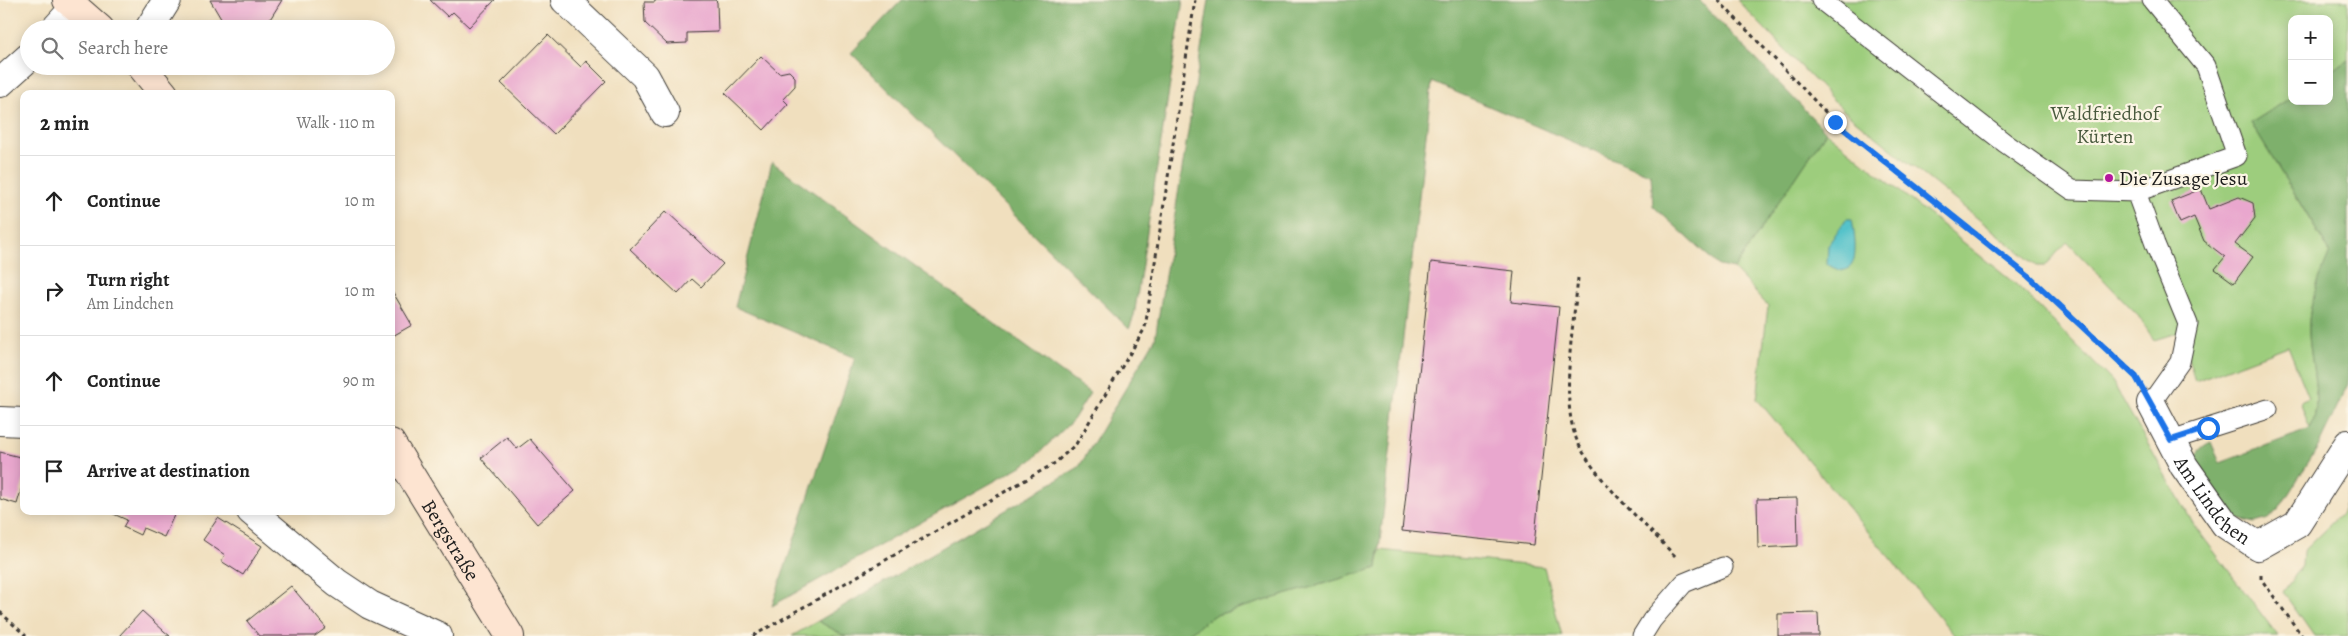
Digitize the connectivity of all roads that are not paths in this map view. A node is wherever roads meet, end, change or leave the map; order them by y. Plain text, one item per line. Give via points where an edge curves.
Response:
1 (166, 0) edge
2 (565, 0) edge
3 (1821, 0) edge
4 (2152, 0) edge
5 (71, 3) edge
6 (61, 20) edge
7 (90, 20) edge
8 (154, 20) edge
9 (20, 65) edge
10 (148, 75) edge
11 (0, 83) edge
12 (161, 90) edge
13 (665, 113) dead end
14 (2136, 192) junction
15 (2151, 403) joint
16 (2268, 409) dead end
17 (0, 421) edge
18 (20, 422) edge
19 (2171, 440) junction
20 (2348, 444) edge
21 (395, 449) edge
22 (256, 515) edge
23 (1723, 567) dead end
24 (438, 636) edge
25 (510, 636) edge
26 (1642, 636) edge

1 - 8 street
2 - 13 street via 645,76
3 - 14 lane via 2005,143 2072,190
4 - 14 lane via 2206,66 2237,156
5 - 6 street
5 - 7 main road
9 - 11 street
10 - 12 main road
14 - 15 lane via 2188,324 2180,362
15 - 19 street, Am Lindchen
16 - 19 lane
17 - 18 street
19 - 20 street, Am Lindchen via 2184,466 2225,524 2258,546 2297,524
21 - 25 main road, Bergstraße
22 - 24 street via 337,583 370,605
23 - 26 lane via 1684,583

